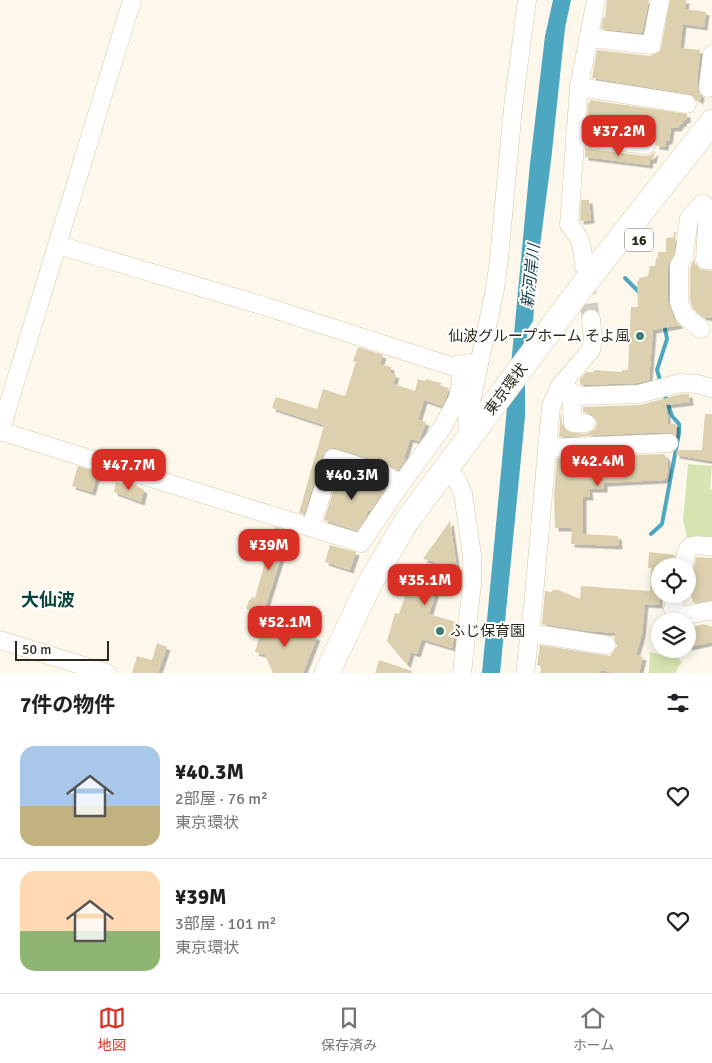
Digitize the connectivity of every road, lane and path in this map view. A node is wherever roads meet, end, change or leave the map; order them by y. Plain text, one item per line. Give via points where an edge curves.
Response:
1 (132, 0) edge
2 (527, 0) edge
3 (596, 0) edge
4 (660, 0) edge
5 (588, 38) junction
6 (712, 54) edge
7 (579, 87) junction
8 (708, 88) dead end
9 (687, 104) dead end
10 (712, 122) edge
11 (575, 136) junction
12 (712, 144) edge
13 (646, 146) dead end
14 (58, 245) junction
15 (712, 260) edge
16 (584, 266) tunnel mouth
17 (591, 320) tunnel mouth
18 (701, 329) dead end
19 (480, 362) junction
20 (461, 365) junction
21 (712, 388) edge
22 (565, 390) junction
23 (586, 423) dead end
24 (0, 432) edge
25 (476, 436) junction
26 (669, 443) dead end
27 (547, 448) junction
28 (456, 478) junction
29 (401, 484) junction
30 (311, 528) junction
31 (712, 546) edge
32 (685, 558) edge
33 (675, 603) edge
34 (712, 610) edge
35 (530, 633) junction
36 (0, 640) edge
37 (606, 646) dead end
38 (107, 673) edge
39 (327, 673) edge
40 (340, 673) edge
41 (462, 673) edge
42 (525, 673) edge

1 - 14 street
2 - 19 street via 499,259
3 - 5 street
4 - 5 street via 652,45
5 - 7 street
6 - 8 street
7 - 9 street
7 - 11 street
10 - 25 highway, 東京環状 / 16 via 570,304
11 - 13 street
11 - 16 street via 569,227 578,234
12 - 25 highway, 東京環状 / 16 via 567,336
14 - 20 street via 450,366
14 - 24 street
15 - 18 street via 705,260 708,210 703,203 688,218 684,256 679,266 679,302 684,315
17 - 22 street via 591,350
19 - 20 street
19 - 25 street via 467,421
20 - 29 street via 457,400 442,428
21 - 22 street via 680,383 622,396 580,396
22 - 23 street via 573,423
22 - 27 street via 551,406
24 - 30 street
25 - 28 highway, 東京環状 / 16
25 - 39 highway, 東京環状 / 16 via 406,522 369,585
26 - 27 street
27 - 35 street
28 - 40 highway, 東京環状 / 16 via 379,595
28 - 41 street via 463,494 472,556
29 - 30 street via 372,515 361,543
29 - 30 street via 384,474 333,458
31 - 32 street via 688,547
33 - 34 street via 673,609 681,616
35 - 37 street
35 - 42 street
36 - 38 street

